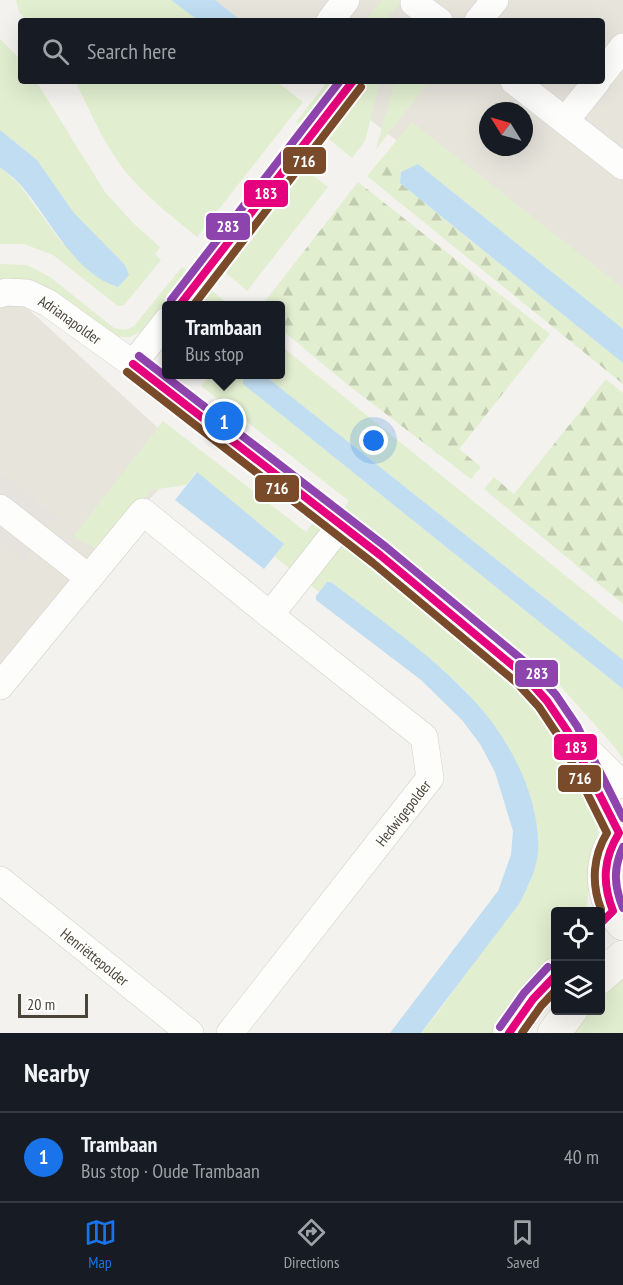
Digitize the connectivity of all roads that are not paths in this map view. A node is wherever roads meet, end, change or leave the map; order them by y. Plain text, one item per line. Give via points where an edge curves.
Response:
1 (346, 0) edge
2 (495, 0) edge
3 (410, 8) edge
4 (332, 18) edge
5 (432, 18) edge
6 (480, 18) edge
7 (623, 47) edge
8 (605, 70) edge
9 (351, 84) edge
10 (518, 84) edge
11 (595, 84) edge
12 (565, 121) junction
13 (623, 166) edge
14 (0, 294) edge
15 (183, 301) edge
16 (162, 327) edge
17 (133, 364) junction
18 (0, 508) edge
19 (341, 525) junction
20 (89, 578) junction
21 (270, 615) junction
22 (0, 686) edge
23 (568, 732) junction
24 (623, 785) edge
25 (621, 830) edge
26 (0, 880) edge
27 (612, 920) edge
28 (623, 957) edge
29 (605, 973) edge
30 (551, 979) edge
31 (568, 1015) edge
32 (190, 1033) edge
33 (230, 1033) edge
34 (509, 1033) edge
35 (554, 1033) edge

1 - 4 street
2 - 6 street
3 - 5 street
7 - 8 street
9 - 15 street
10 - 12 street
11 - 12 street
12 - 13 street
14 - 17 street, Adrianapolder via 27,293 48,303
16 - 17 street
17 - 19 street, Adrianapolder
18 - 20 street
19 - 21 street
19 - 23 street, Adrianapolder via 524,675
20 - 21 street, Hedwigepolder via 143,512
20 - 22 street, Hedwigepolder
21 - 33 street, Hedwigepolder via 424,737 430,778
23 - 24 street
23 - 25 street
25 - 27 main road via 607,854 603,877
26 - 32 street, Henriëttepolder
28 - 29 main road
30 - 34 main road
31 - 35 main road

